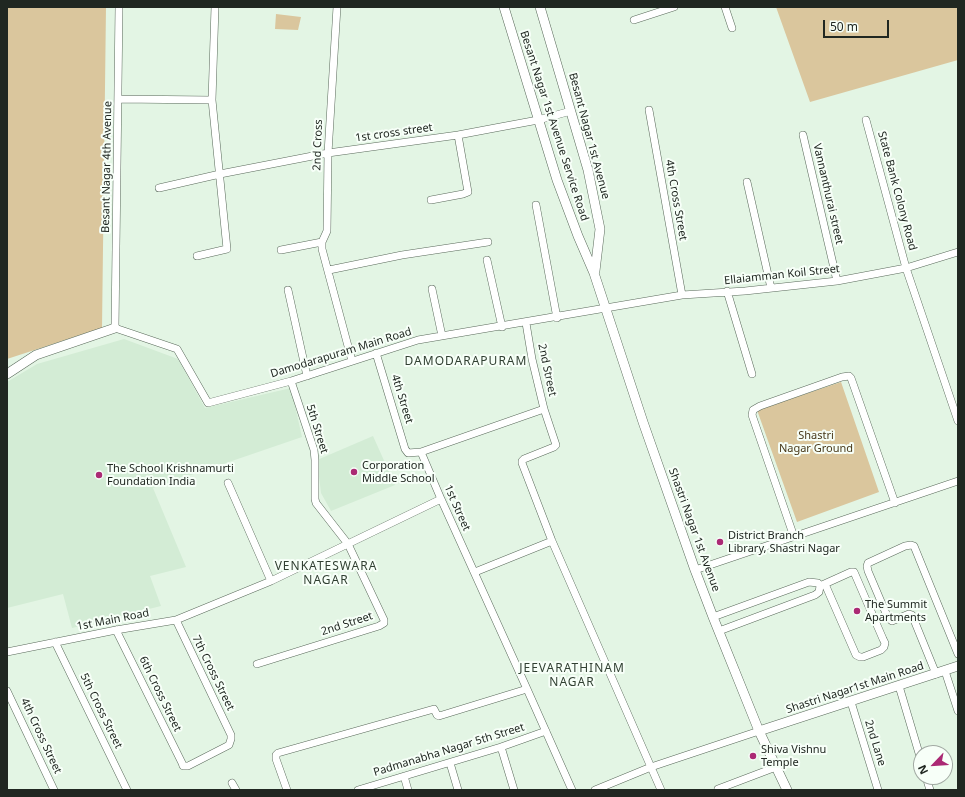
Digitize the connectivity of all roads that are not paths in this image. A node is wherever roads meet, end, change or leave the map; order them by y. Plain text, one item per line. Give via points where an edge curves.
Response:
1 (119, 7) edge
2 (215, 7) edge
3 (337, 7) edge
4 (504, 7) edge
5 (540, 7) edge
6 (674, 7) edge
7 (725, 7) edge
8 (634, 20) dead end
9 (732, 28) dead end
10 (118, 100) junction
11 (212, 100) junction
12 (649, 110) dead end
13 (571, 111) junction
14 (538, 120) junction
15 (866, 120) dead end
16 (458, 135) junction
17 (803, 135) dead end
18 (328, 153) junction
19 (220, 174) junction
20 (747, 182) dead end
21 (159, 188) dead end
22 (431, 200) dead end
23 (536, 205) dead end
24 (322, 242) junction
25 (488, 242) dead end
26 (281, 250) dead end
27 (958, 252) edge
28 (197, 256) dead end
29 (487, 260) dead end
30 (906, 268) junction
31 (329, 270) junction
32 (594, 273) junction
33 (837, 281) junction
34 (432, 288) dead end
35 (771, 288) junction
36 (288, 290) dead end
37 (727, 292) junction
38 (682, 295) junction
39 (606, 308) junction
40 (557, 318) junction
41 (526, 322) junction
42 (502, 327) junction
43 (115, 328) junction
44 (442, 336) junction
45 (376, 353) junction
46 (352, 361) junction
47 (7, 374) edge
48 (752, 374) dead end
49 (307, 376) junction
50 (291, 381) junction
51 (544, 409) junction
52 (958, 421) edge
53 (421, 452) junction
54 (958, 481) edge
55 (228, 483) dead end
56 (441, 499) junction
57 (895, 503) junction
58 (794, 537) junction
59 (552, 541) junction
60 (348, 544) junction
61 (695, 570) junction
62 (475, 572) junction
63 (271, 581) junction
64 (822, 585) junction
65 (713, 617) junction
66 (176, 620) junction
67 (116, 630) junction
68 (718, 631) junction
69 (55, 642) junction
70 (7, 652) edge
71 (958, 654) edge
72 (257, 664) dead end
73 (958, 666) edge
74 (940, 672) junction
75 (899, 686) junction
76 (527, 688) junction
77 (7, 691) edge
78 (851, 702) junction
79 (958, 711) edge
80 (546, 731) junction
81 (759, 731) junction
82 (917, 745) edge
83 (501, 747) junction
84 (450, 763) junction
85 (185, 766) joint
86 (651, 767) junction
87 (776, 767) junction
88 (404, 776) junction
89 (232, 783) dead end
90 (718, 789) edge
91 (54, 790) edge
92 (126, 790) edge
93 (236, 790) edge
94 (287, 790) edge
95 (358, 790) edge
96 (408, 790) edge
97 (458, 790) edge
98 (514, 790) edge
99 (572, 790) edge
100 (595, 790) edge
101 (661, 790) edge
102 (787, 790) edge
103 (878, 790) edge

1 - 10 street, Besant Nagar 4th Avenue
2 - 11 street
3 - 18 street, 2nd Cross
4 - 14 street, Besant Nagar 1st Avenue Service Road
5 - 13 street, Besant Nagar 1st Avenue
6 - 8 street
7 - 9 street
10 - 11 street
10 - 43 street, Besant Nagar 4th Avenue
11 - 19 street
12 - 38 street, 4th Cross Street
13 - 14 street, 1st cross street
13 - 32 street, Besant Nagar 1st Avenue via 588,170 600,228
14 - 16 street, 1st cross street
14 - 32 street, Besant Nagar 1st Avenue Service Road via 565,201
15 - 30 street, State Bank Colony Road
16 - 18 street, 1st cross street
16 - 22 street via 468,192
17 - 33 street, Vannanthurai street
18 - 19 street, 1st cross street
18 - 24 street, 2nd Cross via 328,228
19 - 21 street, 1st cross street
19 - 28 street via 228,249
20 - 35 street
23 - 40 street
24 - 26 street
24 - 31 street
25 - 31 street via 402,255
27 - 30 street, Ellaiamman Koil Street
29 - 42 street
30 - 33 street, Ellaiamman Koil Street
30 - 52 street, State Bank Colony Road
31 - 46 street
32 - 39 street, Shastri Nagar 1st Avenue
33 - 35 street, Ellaiamman Koil Street
34 - 44 street
35 - 37 street, Ellaiamman Koil Street
36 - 49 street
37 - 38 street, Ellaiamman Koil Street
37 - 48 street
38 - 39 street, Ellaiamman Koil Street
39 - 40 street, Damodarapuram Main Road
39 - 61 street, Shastri Nagar 1st Avenue via 642,422
40 - 41 street, Damodarapuram Main Road
41 - 42 street, Damodarapuram Main Road
41 - 51 street, 2nd Street
42 - 44 street, Damodarapuram Main Road
43 - 47 street via 36,355
43 - 50 street, Damodarapuram Main Road via 177,349 208,403
44 - 45 street, Damodarapuram Main Road via 418,340
45 - 46 street, Damodarapuram Main Road
45 - 53 street, 4th Street via 407,452
46 - 49 street, Damodarapuram Main Road
49 - 50 street, Damodarapuram Main Road
50 - 60 street, 5th Street via 314,450 316,503
51 - 53 street
51 - 59 street, 2nd Street via 556,445 522,461
53 - 56 street, 1st Street
54 - 57 street
55 - 63 street
56 - 60 street, 1st Main Road
56 - 62 street, 1st Street
57 - 58 street
57 - 58 street via 852,381 849,376 842,377 753,410 752,415
58 - 61 street
59 - 62 street
59 - 86 street
60 - 63 street, 1st Main Road
60 - 72 street, 2nd Street via 384,623
61 - 65 street, Shastri Nagar 1st Avenue
62 - 76 street, 1st Street
63 - 66 street, 1st Main Road
64 - 64 street via 854,572 885,643 882,650 863,657 856,655
64 - 65 street via 809,582
64 - 68 street via 815,595
65 - 68 street, Shastri Nagar 1st Avenue
66 - 67 street, 1st Main Road
66 - 85 street, 7th Cross Street via 231,736 229,745
67 - 69 street, 1st Main Road
67 - 85 street, 6th Cross Street
68 - 81 street, Shastri Nagar 1st Avenue
69 - 70 street, 1st Main Road
69 - 92 street, 5th Cross Street
71 - 74 street via 914,546 905,546 868,563 868,571 888,618 892,621 912,615
73 - 74 street, Shastri Nagar1st Main Road
74 - 75 street, Shastri Nagar1st Main Road
74 - 79 street
75 - 78 street, Shastri Nagar1st Main Road
75 - 82 street
76 - 80 street, 1st Street
76 - 94 street via 439,716 434,709 278,753 276,759
77 - 91 street, 4th Cross Street
78 - 81 street, Shastri Nagar1st Main Road
78 - 103 street, 2nd Lane
80 - 83 street, Padmanabha Nagar 5th Street
80 - 99 street, 1st Street
81 - 86 street
81 - 87 street, Shastri Nagar 1st Avenue
83 - 84 street, Padmanabha Nagar 5th Street
83 - 98 street
84 - 88 street, Padmanabha Nagar 5th Street
84 - 97 street
86 - 100 street
86 - 101 street
87 - 90 street
87 - 102 street, Shastri Nagar 1st Avenue
88 - 95 street, Padmanabha Nagar 5th Street
88 - 96 street
89 - 93 street

